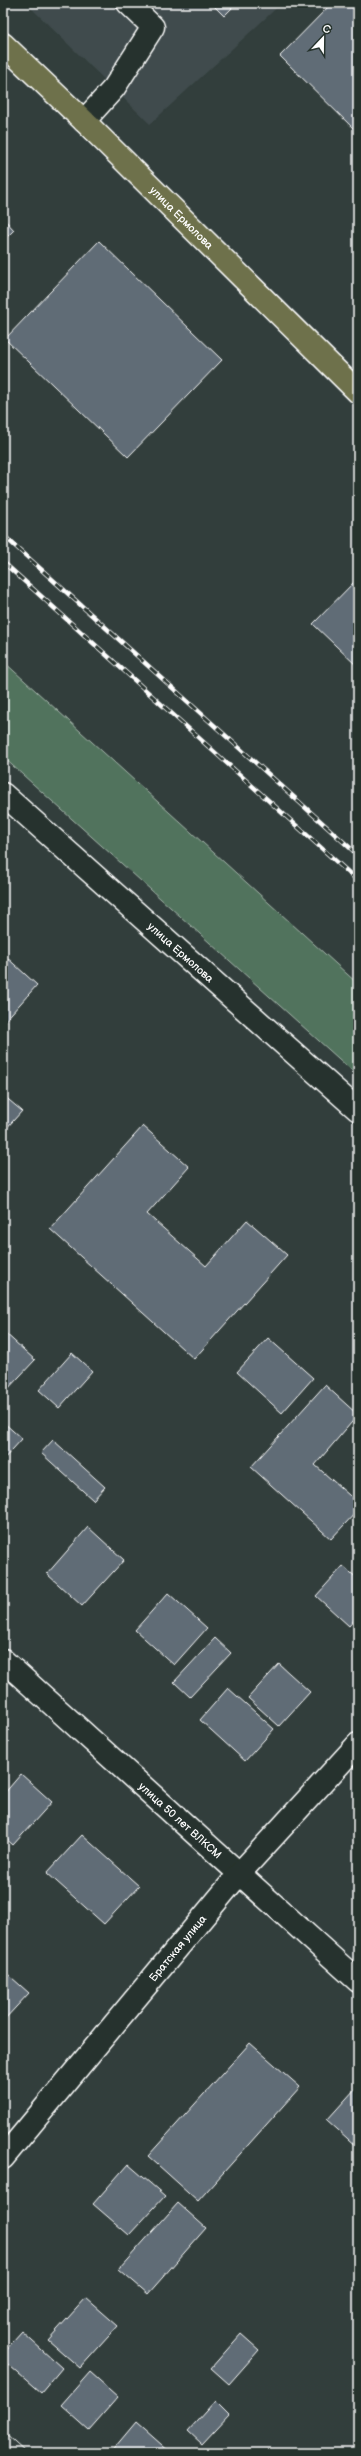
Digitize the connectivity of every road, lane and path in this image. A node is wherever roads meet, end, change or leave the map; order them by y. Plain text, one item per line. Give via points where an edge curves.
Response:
1 (128, 3) edge
2 (3, 44) edge
3 (84, 121) junction
4 (358, 392) edge
5 (3, 794) edge
6 (358, 1110) edge
7 (3, 1660) edge
8 (358, 1744) edge
9 (238, 1874) junction
10 (358, 1981) edge
11 (3, 2158) edge

1 - 3 street via 153,27 114,88
2 - 3 main road, улица Ермолова
3 - 4 main road, улица Ермолова
5 - 6 street, улица Ермолова
7 - 9 street, улица 50 лет ВЛКСМ
8 - 9 street, Братская улица
9 - 10 street, улица 50 лет ВЛКСМ
9 - 11 street, Братская улица

